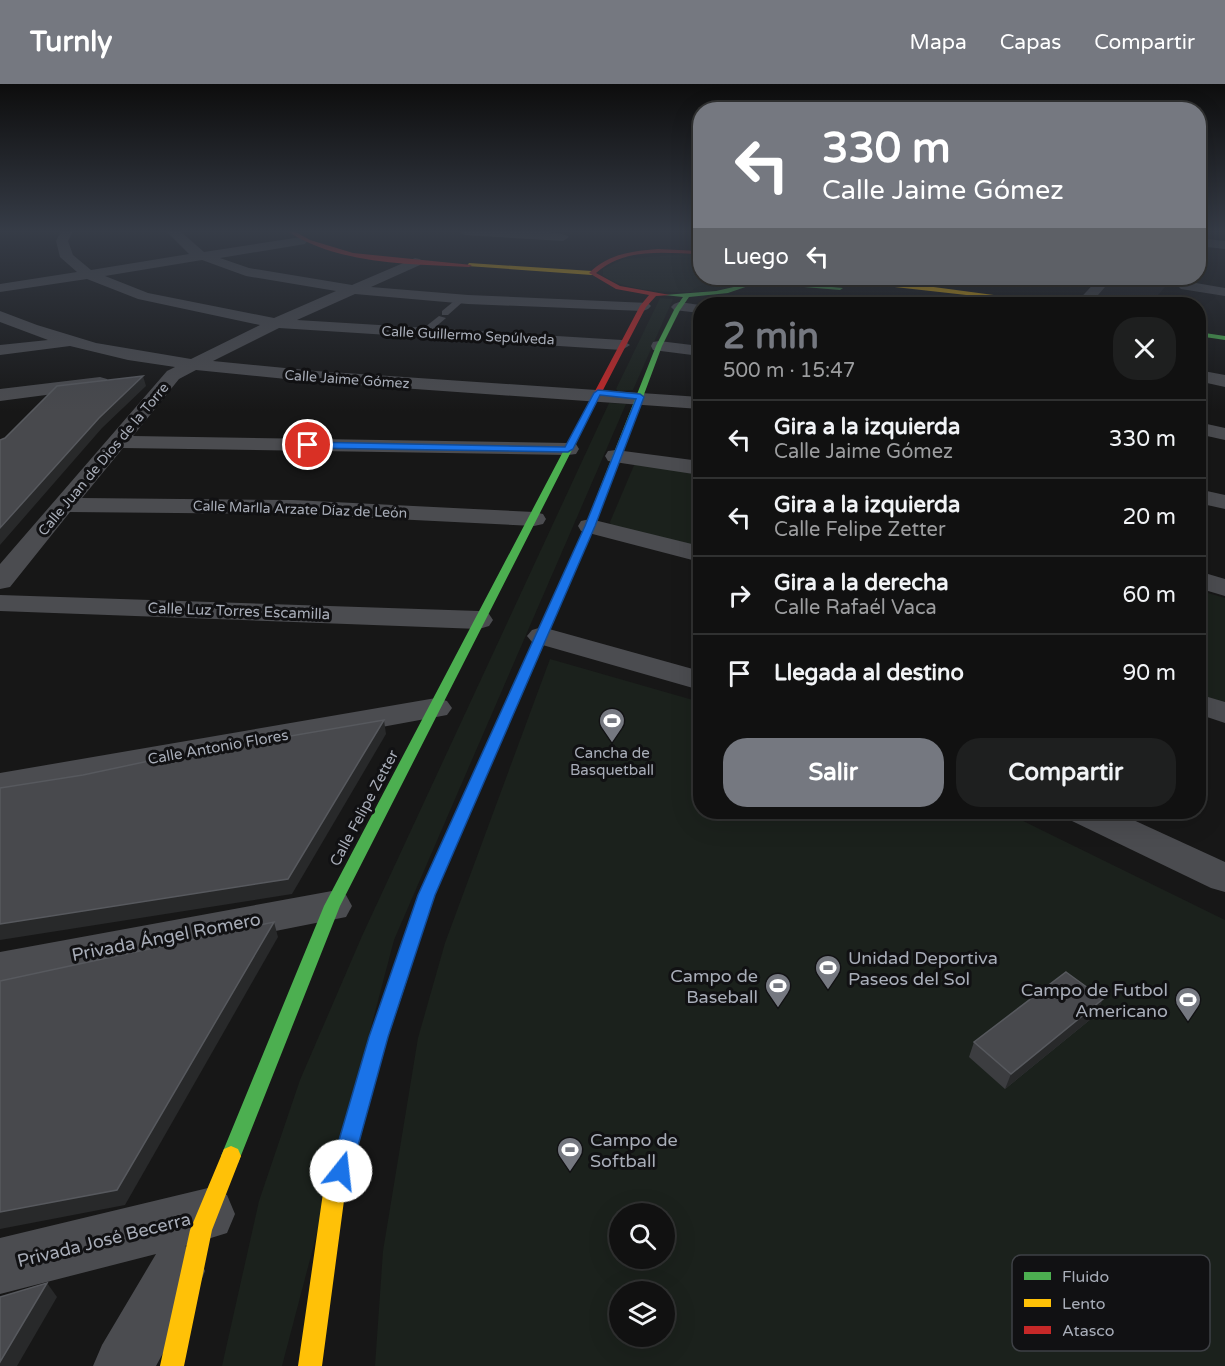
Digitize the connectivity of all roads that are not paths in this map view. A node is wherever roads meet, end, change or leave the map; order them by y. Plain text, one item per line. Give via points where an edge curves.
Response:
1 (130, 291) edge
2 (350, 291) edge
3 (363, 291) edge
4 (634, 291) edge
5 (730, 291) edge
6 (880, 291) edge
7 (952, 291) edge
8 (654, 294) junction
9 (702, 297) edge
10 (932, 297) edge
11 (1002, 297) edge
12 (462, 298) junction
13 (693, 299) edge
14 (683, 301) junction
15 (643, 306) junction
16 (693, 306) edge
17 (1, 317) edge
18 (276, 323) junction
19 (1206, 325) edge
20 (1225, 328) edge
21 (423, 333) junction
22 (1206, 335) edge
23 (1225, 338) edge
24 (71, 342) junction
25 (622, 345) junction
26 (659, 346) junction
27 (0, 350) edge
28 (693, 350) edge
29 (183, 370) junction
30 (150, 377) dead end
31 (1206, 377) edge
32 (116, 381) edge
33 (1225, 381) edge
34 (598, 393) junction
35 (0, 395) edge
36 (640, 397) junction
37 (693, 402) edge
38 (1206, 430) edge
39 (1225, 434) edge
40 (118, 442) junction
41 (568, 449) junction
42 (616, 456) junction
43 (693, 467) edge
44 (1206, 498) edge
45 (1225, 502) edge
46 (66, 505) junction
47 (534, 519) junction
48 (590, 526) junction
49 (693, 552) edge
50 (0, 582) edge
51 (1206, 582) edge
52 (1225, 588) edge
53 (0, 603) edge
54 (479, 620) junction
55 (542, 636) junction
56 (693, 679) edge
57 (1206, 706) edge
58 (436, 708) junction
59 (1225, 713) edge
60 (0, 785) edge
61 (1100, 819) edge
62 (1225, 878) edge
63 (332, 906) junction
64 (0, 969) edge
65 (204, 1222) junction
66 (0, 1266) edge
67 (123, 1366) edge
68 (172, 1366) edge
69 (310, 1366) edge

1 - 18 street, Calle Guillermo Sepúlveda
2 - 18 street, Calle Juan de Dios de la Torre
3 - 12 street
4 - 8 main road
5 - 9 main road
6 - 10 main road
7 - 11 main road
8 - 14 main road
8 - 15 main road, Calle Felipe Zetter
12 - 15 street
12 - 21 lane
13 - 14 main road
14 - 16 street
14 - 26 main road
15 - 25 main road, Calle Felipe Zetter
17 - 24 street, Calle Jaime Gómez
18 - 21 street, Calle Guillermo Sepúlveda
18 - 29 street, Calle Juan de Dios de la Torre
19 - 20 main road
21 - 25 street, Calle Guillermo Sepúlveda
22 - 23 main road
24 - 27 street
24 - 29 street, Calle Jaime Gómez
25 - 34 main road, Calle Felipe Zetter
26 - 28 street
26 - 36 main road
29 - 30 street
29 - 34 street, Calle Jaime Gómez
29 - 40 street, Calle Juan de Dios de la Torre
31 - 33 street
32 - 35 street
34 - 36 street, Calle Jaime Gómez
34 - 41 main road, Calle Felipe Zetter
36 - 37 street, Calle Jaime Gómez
36 - 42 main road
38 - 39 street
40 - 41 street
40 - 46 street, Calle Juan de Dios de la Torre
41 - 47 main road, Calle Felipe Zetter
42 - 43 street
42 - 48 main road
44 - 45 street
46 - 47 street, Calle Marlla Arzate Díaz de León via 293,507
46 - 50 street, Calle Juan de Dios de la Torre
47 - 54 main road, Calle Felipe Zetter
48 - 49 street
48 - 55 main road
51 - 52 street
53 - 54 street, Calle Luz Torres Escamilla
54 - 58 main road, Calle Felipe Zetter
55 - 56 street
55 - 69 main road via 426,895 379,1037 334,1193
57 - 59 street
58 - 60 street, Calle Antonio Flores
58 - 63 main road, Calle Felipe Zetter
61 - 62 street
63 - 64 street, Privada Ángel Romero
63 - 65 main road, Calle Felipe Zetter
65 - 66 street, Privada José Becerra
65 - 67 street
65 - 68 main road, Calle Felipe Zetter

